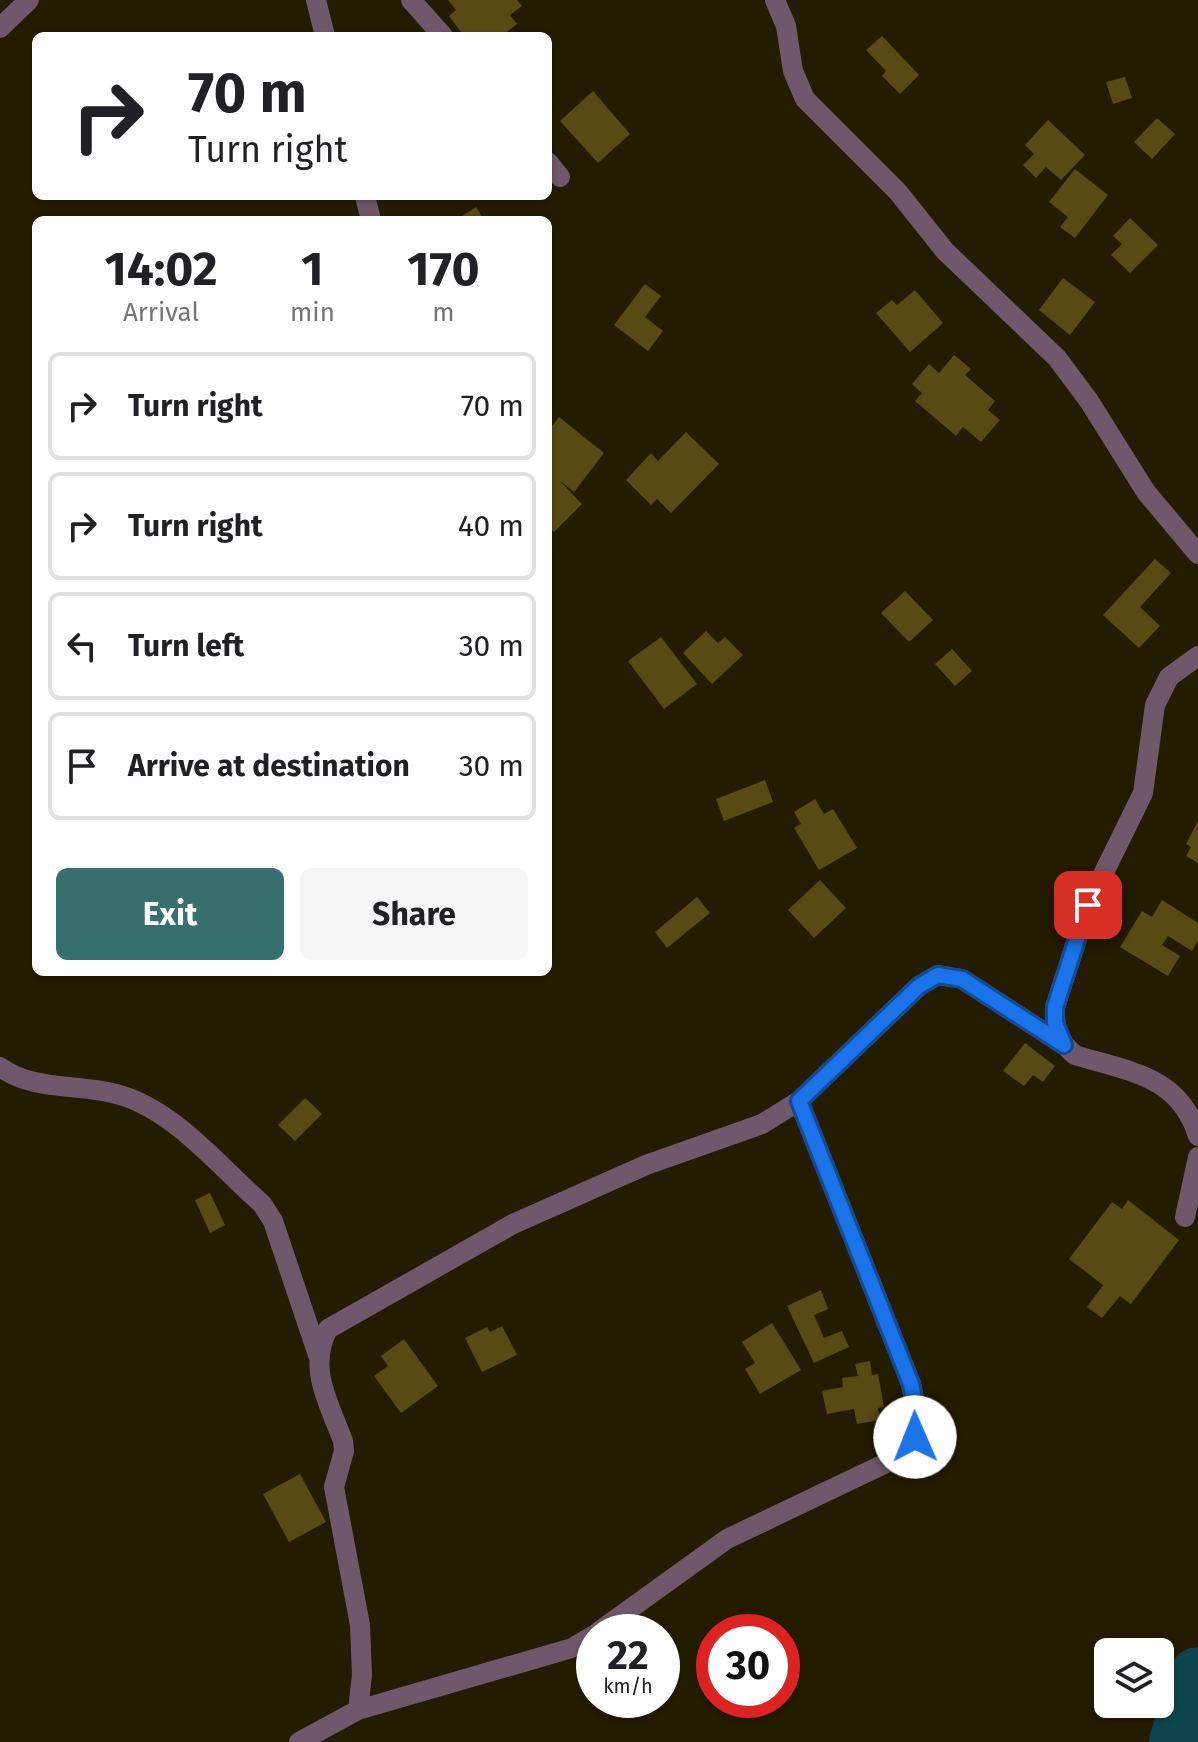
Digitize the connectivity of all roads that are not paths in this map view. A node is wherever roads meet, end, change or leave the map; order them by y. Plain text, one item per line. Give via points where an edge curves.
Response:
1 (29, 0) edge
2 (316, 0) edge
3 (411, 0) edge
4 (775, 0) edge
5 (0, 28) edge
6 (324, 32) edge
7 (439, 32) edge
8 (1198, 554) edge
9 (1198, 656) edge
10 (1064, 1045) junction
11 (0, 1067) edge
12 (799, 1101) junction
13 (1198, 1136) edge
14 (1198, 1157) edge
15 (1185, 1217) dead end
16 (318, 1355) junction
17 (624, 1614) edge
18 (576, 1646) edge
19 (358, 1710) junction
20 (299, 1742) edge

1 - 5 street
2 - 6 street
3 - 7 street
4 - 8 street via 805,99 898,192 945,251 1057,358 1146,492
9 - 10 street via 1169,677 1155,705 1143,793 1088,905 1055,1007
10 - 12 street via 962,979 938,975 919,986
10 - 13 street via 1075,1055 1163,1084 1192,1116
11 - 16 street via 29,1081 120,1094 144,1105 262,1204 273,1221
12 - 16 street via 762,1124 646,1165 513,1224 328,1329
12 - 17 street via 911,1384 918,1419 915,1437 903,1455 727,1539
14 - 15 street
16 - 19 street via 321,1383 343,1441 334,1487 360,1625
18 - 19 street
19 - 20 street

